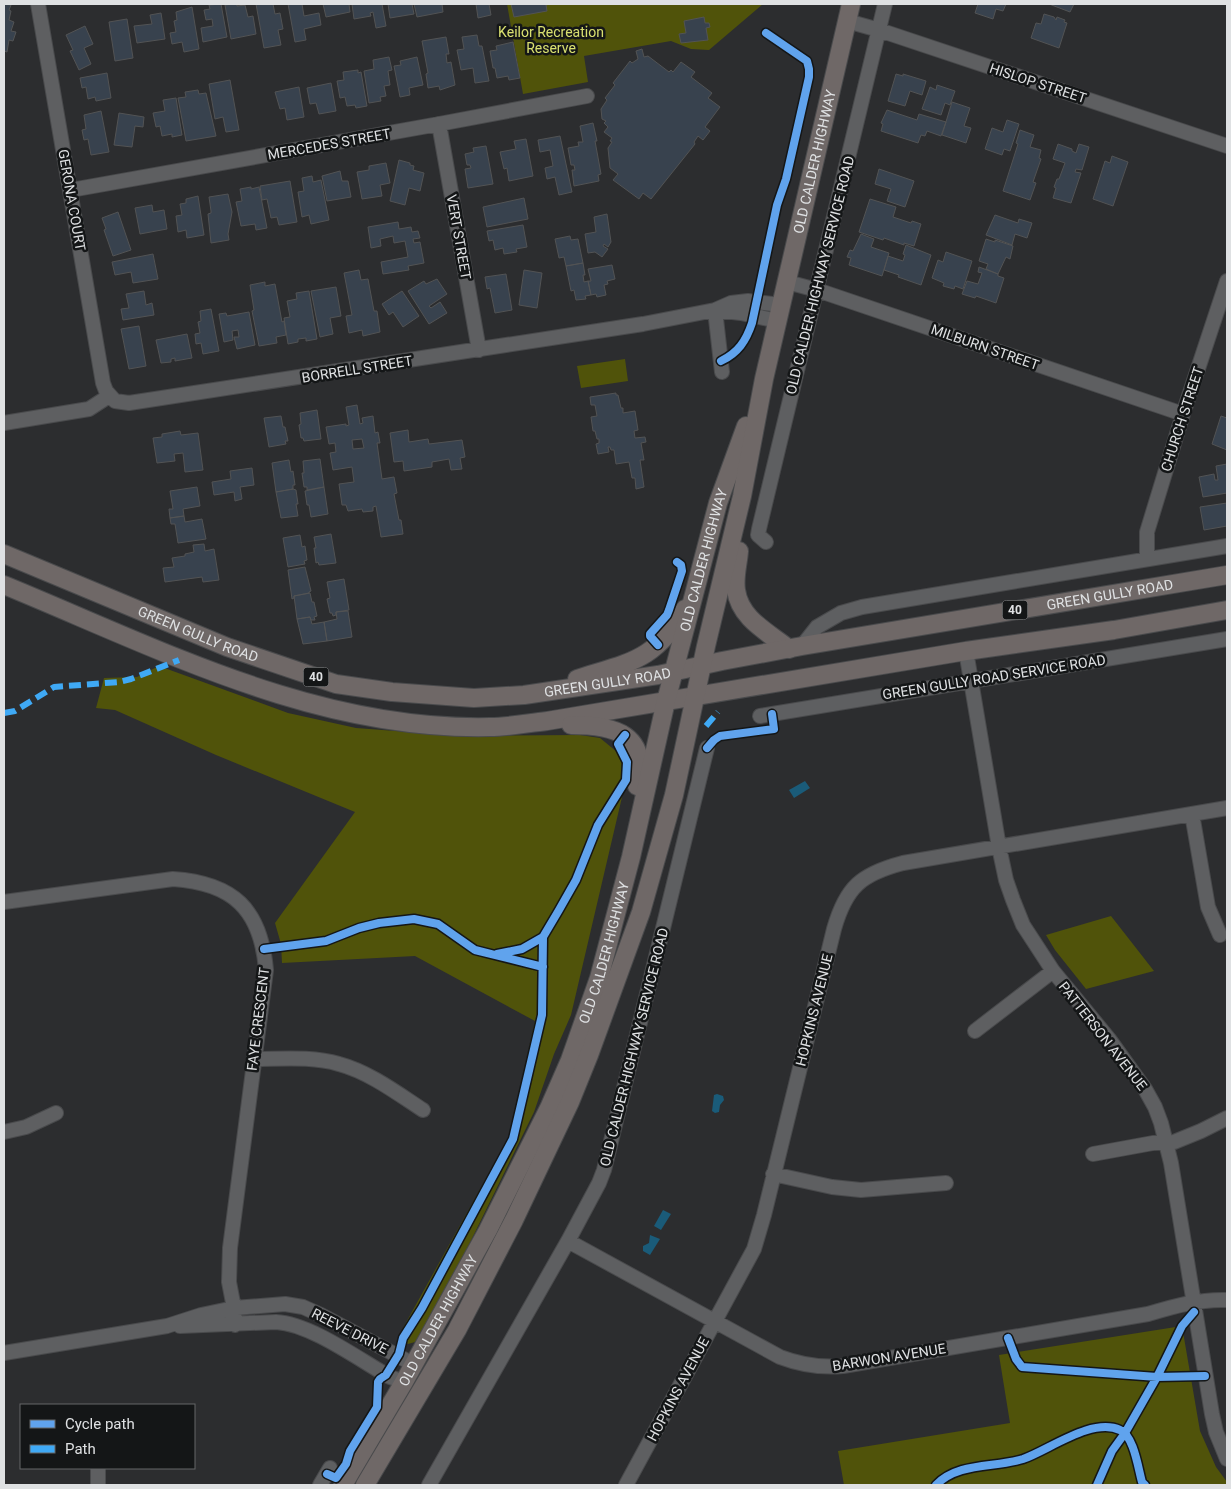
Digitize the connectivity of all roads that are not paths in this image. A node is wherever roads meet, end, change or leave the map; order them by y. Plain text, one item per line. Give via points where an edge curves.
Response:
1 (39, 4) edge
2 (885, 4) edge
3 (849, 12) edge
4 (879, 30) junction
5 (587, 96) dead end
6 (439, 124) junction
7 (1227, 146) edge
8 (71, 190) junction
9 (1227, 281) edge
10 (787, 282) junction
11 (817, 290) junction
12 (715, 310) junction
13 (780, 313) junction
14 (479, 350) junction
15 (722, 372) dead end
16 (764, 379) junction
17 (109, 396) junction
18 (1183, 414) junction
19 (4, 423) edge
20 (742, 496) junction
21 (766, 542) dead end
22 (1227, 546) edge
23 (4, 554) edge
24 (1146, 559) junction
25 (1227, 574) edge
26 (4, 585) edge
27 (695, 592) junction
28 (1227, 610) edge
29 (1227, 638) edge
30 (795, 648) junction
31 (966, 651) junction
32 (703, 665) junction
33 (674, 672) junction
34 (972, 680) junction
35 (524, 695) junction
36 (695, 697) junction
37 (666, 701) junction
38 (760, 716) dead end
39 (517, 724) junction
40 (707, 748) dead end
41 (1227, 808) edge
42 (1192, 814) junction
43 (999, 847) junction
44 (4, 902) edge
45 (1220, 934) dead end
46 (1053, 971) junction
47 (599, 978) junction
48 (975, 1031) dead end
49 (254, 1059) junction
50 (423, 1110) dead end
51 (56, 1113) dead end
52 (1227, 1118) edge
53 (4, 1132) edge
54 (1166, 1142) junction
55 (1093, 1154) dead end
56 (774, 1174) junction
57 (946, 1183) dead end
58 (568, 1241) junction
59 (1227, 1302) edge
60 (1194, 1307) junction
61 (234, 1308) junction
62 (715, 1321) junction
63 (235, 1324) junction
64 (167, 1326) junction
65 (4, 1353) edge
66 (414, 1364) junction
67 (404, 1382) junction
68 (424, 1386) junction
69 (1227, 1459) edge
70 (330, 1468) dead end
71 (98, 1469) edge
72 (98, 1485) edge
73 (320, 1485) edge
74 (343, 1485) edge
75 (365, 1485) edge
76 (429, 1485) edge
77 (626, 1485) edge

1 - 8 street, GERONA COURT
2 - 4 street, OLD CALDER HIGHWAY SERVICE ROAD
3 - 4 street, HISLOP STREET
3 - 10 main road, OLD CALDER HIGHWAY
4 - 7 street, HISLOP STREET
4 - 11 street, OLD CALDER HIGHWAY SERVICE ROAD
5 - 6 street, MERCEDES STREET
6 - 8 street, MERCEDES STREET
6 - 14 street, VERT STREET
8 - 17 street, GERONA COURT via 104,383
9 - 18 street, CHURCH STREET
10 - 11 street, MILBURN STREET
10 - 13 main road, OLD CALDER HIGHWAY
11 - 18 street, MILBURN STREET
11 - 21 street, OLD CALDER HIGHWAY SERVICE ROAD via 759,528 758,535
12 - 13 street, BORRELL STREET
12 - 14 street, BORRELL STREET
12 - 15 street
13 - 16 main road, OLD CALDER HIGHWAY
14 - 17 street, BORRELL STREET via 122,404
16 - 20 main road, OLD CALDER HIGHWAY
16 - 27 main road, OLD CALDER HIGHWAY via 718,503
17 - 19 street via 89,409
18 - 24 street, CHURCH STREET via 1147,532
20 - 30 main road via 736,580 739,600 744,612 754,622
20 - 32 main road, OLD CALDER HIGHWAY
22 - 24 street
23 - 35 main road, GREEN GULLY ROAD / 40 via 227,647 336,684 441,696 492,698
24 - 30 street via 862,607 817,627
25 - 30 main road, GREEN GULLY ROAD / 40
26 - 39 main road, GREEN GULLY ROAD / 40 via 179,660 306,704 348,714 448,726
27 - 33 main road, OLD CALDER HIGHWAY
27 - 35 main road via 672,629 644,656
28 - 31 main road, GREEN GULLY ROAD / 40
29 - 34 street, GREEN GULLY ROAD SERVICE ROAD
30 - 32 main road, GREEN GULLY ROAD / 40
31 - 34 street, PATTERSON AVENUE
31 - 36 main road, GREEN GULLY ROAD / 40
32 - 33 main road, GREEN GULLY ROAD / 40
32 - 36 main road, OLD CALDER HIGHWAY
33 - 35 main road, GREEN GULLY ROAD / 40
33 - 37 main road, OLD CALDER HIGHWAY
34 - 38 street, GREEN GULLY ROAD SERVICE ROAD
34 - 43 street, PATTERSON AVENUE
36 - 37 main road, GREEN GULLY ROAD / 40
36 - 68 main road, OLD CALDER HIGHWAY via 656,862 625,960 589,1055 514,1220
37 - 39 main road, GREEN GULLY ROAD / 40
37 - 47 main road, OLD CALDER HIGHWAY via 631,857
39 - 47 main road via 610,728 630,740 639,756 639,777
40 - 58 street, OLD CALDER HIGHWAY SERVICE ROAD via 604,1170
41 - 42 street, HOPKINS AVENUE
42 - 43 street, HOPKINS AVENUE
42 - 45 street via 1208,906
43 - 46 street, PATTERSON AVENUE via 1006,880 1023,925
43 - 56 street, HOPKINS AVENUE via 886,868 864,879 847,896 834,928
44 - 49 street, FAYE CRESCENT via 173,879 194,880 224,890 236,899 257,925 264,949 266,970
46 - 48 street
46 - 54 street, PATTERSON AVENUE via 1145,1089 1155,1107
47 - 66 main road, OLD CALDER HIGHWAY via 549,1108 488,1230
49 - 50 street via 302,1059 339,1064 378,1082
49 - 61 street, FAYE CRESCENT via 230,1248 229,1282
51 - 53 street via 26,1127
52 - 54 street via 1186,1137
54 - 55 street
54 - 60 street, PATTERSON AVENUE
56 - 57 street via 861,1190
56 - 62 street, HOPKINS AVENUE via 754,1248
58 - 62 street, BARWON AVENUE
58 - 76 street, OLD CALDER HIGHWAY SERVICE ROAD
59 - 60 street, BARWON AVENUE via 1206,1300
60 - 62 street, BARWON AVENUE via 832,1367 791,1361
60 - 69 street, PATTERSON AVENUE via 1212,1414
61 - 63 street, FAYE CRESCENT
61 - 64 street, REEVE DRIVE
61 - 66 street, REEVE DRIVE via 274,1304 303,1307
62 - 77 street, HOPKINS AVENUE
63 - 64 street, REEVE DRIVE
63 - 67 street, REEVE DRIVE via 287,1322 309,1330
64 - 65 street, REEVE DRIVE
66 - 67 main road, OLD CALDER HIGHWAY
66 - 68 main road
67 - 68 main road
67 - 74 main road, OLD CALDER HIGHWAY
68 - 75 main road, OLD CALDER HIGHWAY
70 - 73 street
71 - 72 street

